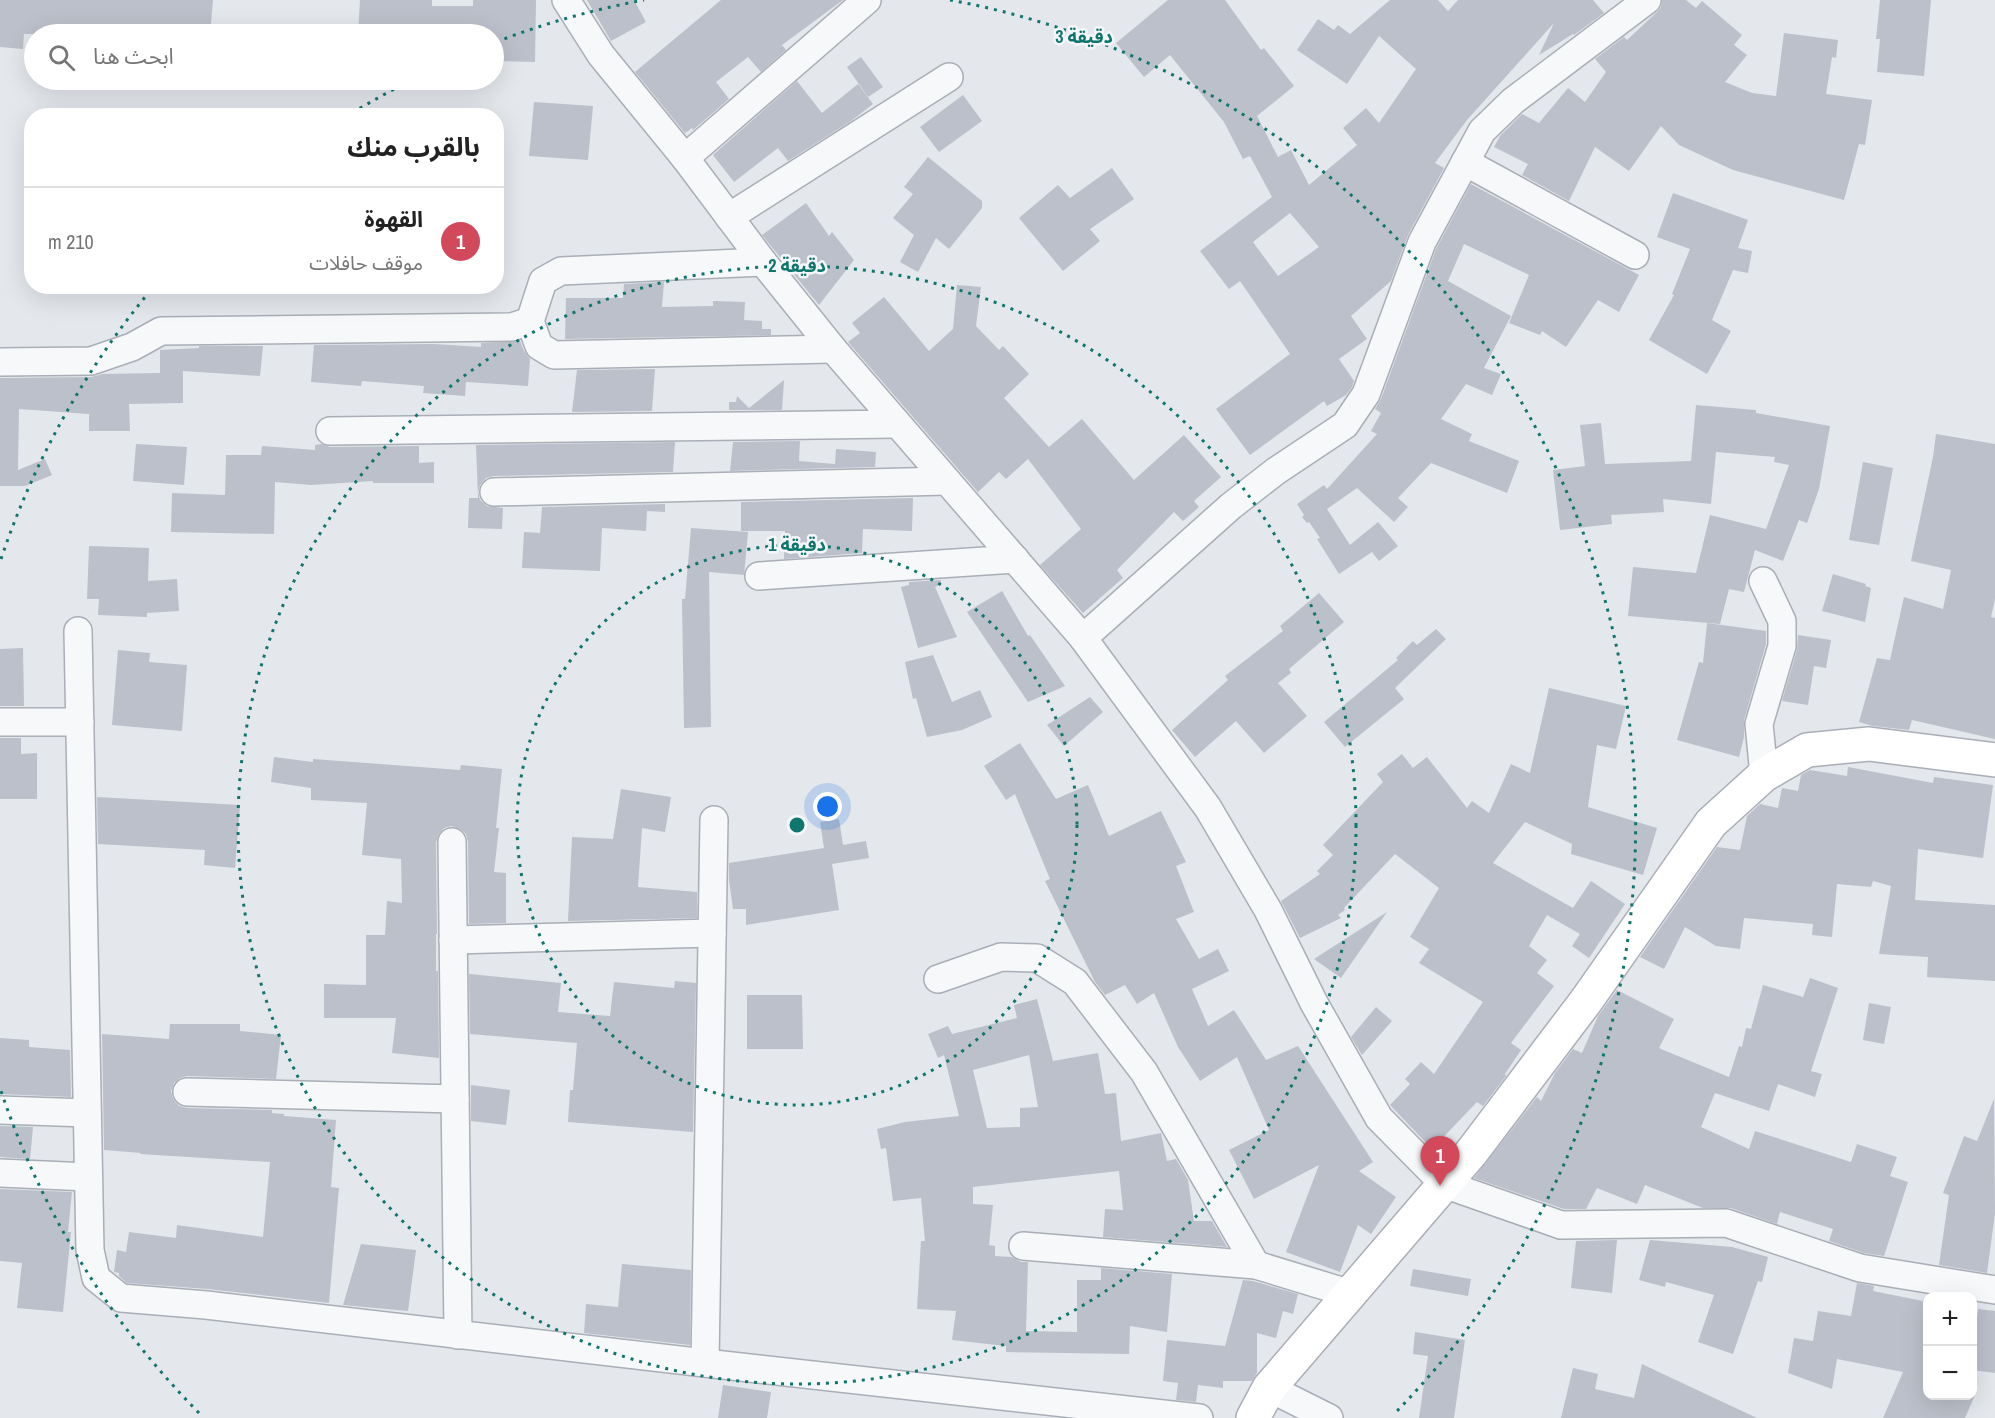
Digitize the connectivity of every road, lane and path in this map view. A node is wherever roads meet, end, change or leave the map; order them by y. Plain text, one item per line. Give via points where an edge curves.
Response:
1 (566, 0) edge
2 (867, 0) edge
3 (1647, 0) edge
4 (949, 76) dead end
5 (685, 158) junction
6 (1465, 162) junction
7 (729, 217) junction
8 (1635, 255) dead end
9 (763, 262) junction
10 (530, 321) junction
11 (833, 349) junction
12 (0, 362) edge
13 (897, 424) junction
14 (330, 431) dead end
15 (947, 481) junction
16 (494, 492) dead end
17 (1015, 559) junction
18 (759, 576) dead end
19 (1763, 582) dead end
20 (78, 631) dead end
21 (1083, 638) junction
22 (0, 722) edge
23 (80, 722) junction
24 (1995, 760) edge
25 (1764, 776) junction
26 (714, 820) dead end
27 (452, 842) dead end
28 (712, 933) junction
29 (453, 940) junction
30 (938, 979) dead end
31 (187, 1092) dead end
32 (455, 1098) junction
33 (0, 1110) edge
34 (87, 1113) junction
35 (0, 1173) edge
36 (88, 1177) junction
37 (1444, 1184) junction
38 (1023, 1246) dead end
39 (1256, 1266) junction
40 (1995, 1290) edge
41 (1351, 1294) junction
42 (458, 1335) junction
43 (705, 1363) junction
44 (1269, 1388) junction
45 (1199, 1418) edge
46 (1253, 1418) edge
47 (1329, 1418) edge

1 - 5 street via 601,55
2 - 5 street
3 - 6 street via 1513,101 1482,131
4 - 7 street
5 - 7 street
6 - 8 street
6 - 21 street via 1422,242 1366,394 1345,425 1231,506
7 - 9 street
9 - 10 street via 561,271 543,281
9 - 11 street
10 - 11 street via 539,346 554,355
10 - 12 street via 512,327 161,331 132,347 90,361
11 - 13 street
13 - 14 street
13 - 15 street
15 - 16 street
15 - 17 street
17 - 18 street
17 - 21 street
19 - 25 street via 1782,621 1782,646 1759,724
20 - 23 street
21 - 37 street via 1208,808 1268,910 1314,1003 1379,1118
22 - 23 street
23 - 34 street
24 - 25 street via 1869,744 1808,750
25 - 37 street via 1711,823 1586,1001
26 - 28 street
27 - 29 street
28 - 29 street
28 - 43 street
29 - 32 street
30 - 39 street via 1001,957 1037,958 1076,982 1144,1072
31 - 32 street
32 - 42 street
33 - 34 street
34 - 36 street
35 - 36 street
36 - 42 street via 90,1250 96,1278 121,1298
37 - 40 street via 1561,1225 1726,1223 1860,1268
37 - 41 street
38 - 39 street
39 - 41 street
41 - 44 street
42 - 43 street
43 - 45 street
44 - 46 street
44 - 47 street

